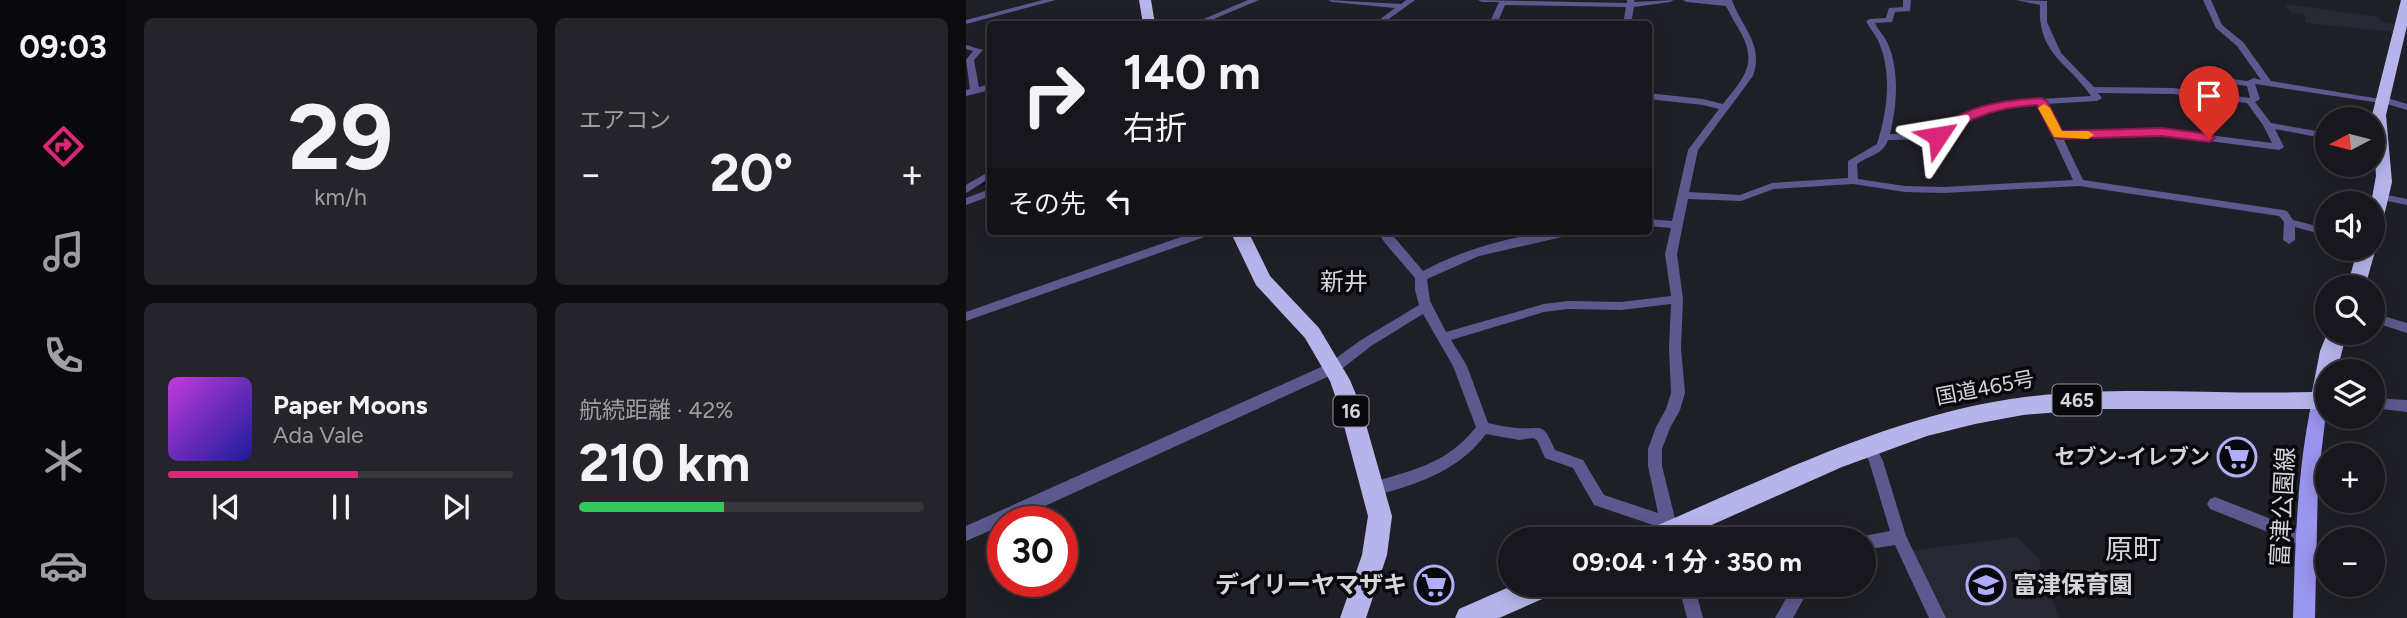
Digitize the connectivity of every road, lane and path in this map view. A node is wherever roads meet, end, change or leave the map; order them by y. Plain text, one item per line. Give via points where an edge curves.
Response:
1 (1041, 0) edge
2 (1052, 0) edge
3 (1145, 0) edge
4 (1255, 0) edge
5 (1332, 0) edge
6 (1411, 0) edge
7 (1482, 0) edge
8 (1670, 0) edge
9 (1687, 0) edge
10 (1907, 0) edge
11 (2020, 0) edge
12 (2207, 0) edge
13 (2407, 0) edge
14 (1503, 1) edge
15 (1631, 2) edge
16 (1728, 2) edge
17 (1403, 6) junction
18 (966, 20) edge
19 (1148, 21) edge
20 (1203, 21) edge
21 (1382, 21) edge
22 (1494, 21) edge
23 (1628, 21) edge
24 (966, 47) edge
25 (2191, 76) dead end
26 (2267, 81) junction
27 (2250, 84) junction
28 (2092, 89) junction
29 (971, 92) edge
30 (1652, 96) edge
31 (2041, 101) junction
32 (2250, 101) junction
33 (2384, 101) junction
34 (1724, 107) junction
35 (2383, 107) edge
36 (2407, 107) edge
37 (2268, 124) junction
38 (2315, 133) edge
39 (2058, 135) junction
40 (1884, 137) junction
41 (987, 176) edge
42 (1853, 181) junction
43 (2079, 183) junction
44 (966, 190) edge
45 (987, 193) edge
46 (1683, 195) junction
47 (2385, 198) edge
48 (966, 202) edge
49 (2407, 202) edge
50 (1652, 222) edge
51 (2289, 222) junction
52 (1676, 225) junction
53 (2315, 229) edge
54 (1198, 235) edge
55 (1244, 235) edge
56 (1384, 235) edge
57 (1554, 235) edge
58 (2289, 240) dead end
59 (1421, 277) junction
60 (1677, 299) junction
61 (1424, 308) junction
62 (966, 317) edge
63 (2385, 321) edge
64 (2407, 328) edge
65 (1445, 337) junction
66 (1334, 368) junction
67 (2315, 400) edge
68 (2385, 404) edge
69 (2407, 405) edge
70 (2315, 426) edge
71 (1483, 428) junction
72 (1869, 447) junction
73 (1374, 489) junction
74 (2215, 504) dead end
75 (1654, 527) edge
76 (1665, 527) edge
77 (1680, 527) edge
78 (966, 534) edge
79 (1899, 537) junction
80 (2306, 540) junction
81 (1876, 541) edge
82 (1517, 597) edge
83 (1689, 597) edge
84 (1796, 597) edge
85 (1353, 618) edge
86 (1468, 618) edge
87 (1695, 618) edge
88 (1783, 618) edge
89 (1938, 618) edge
90 (2304, 618) edge

1 - 18 street
2 - 18 street
3 - 19 highway
4 - 20 street
5 - 17 street
6 - 17 street
7 - 14 street
8 - 15 street
9 - 16 street
10 - 40 street via 1907,9 1892,10 1889,20 1870,22 1892,68
11 - 28 street via 2043,3 2043,22 2057,54
12 - 26 street via 2219,26 2240,44
13 - 33 highway
14 - 15 street
14 - 22 street
15 - 23 street
16 - 34 street via 1754,55 1749,76
17 - 21 street
24 - 29 street via 979,50 970,60
25 - 27 street
26 - 27 street
26 - 33 street
27 - 32 street via 2255,99
28 - 31 street via 2097,98
28 - 32 street via 2173,91
30 - 34 street
31 - 39 street
31 - 40 street via 2004,104 1956,121 1938,136
32 - 37 street
33 - 35 highway
33 - 36 street
34 - 46 street via 1693,150
37 - 38 street
37 - 39 street via 2279,147 2162,132
39 - 43 street
40 - 42 street via 1875,151 1852,163
41 - 44 street
42 - 43 street via 1944,190
42 - 46 street via 1772,186 1741,198
43 - 51 street via 2283,213
45 - 48 street
46 - 52 street
47 - 49 street
50 - 52 street
51 - 53 street
51 - 58 street
52 - 60 street via 1671,254
54 - 62 street
55 - 66 highway, 16 via 1263,280 1298,316
56 - 59 street
57 - 59 street via 1472,254
59 - 61 street
60 - 65 street via 1544,308
60 - 76 street via 1678,393 1655,449
61 - 65 street
61 - 66 street
63 - 64 street
65 - 71 street
66 - 73 highway, 16
66 - 78 street
67 - 72 highway, 国道465号 / 465 via 2069,401 1941,422
68 - 69 street
70 - 80 main road, 富津公園線
71 - 73 street via 1471,446 1428,475
71 - 75 street via 1542,436 1550,454 1578,464 1600,500
72 - 77 highway, 国道465号 / 465
72 - 79 street
73 - 85 highway, 16 via 1380,535
74 - 80 street
79 - 81 street
79 - 89 street
80 - 90 main road, 富津公園線
82 - 86 highway
83 - 87 street
84 - 88 street

